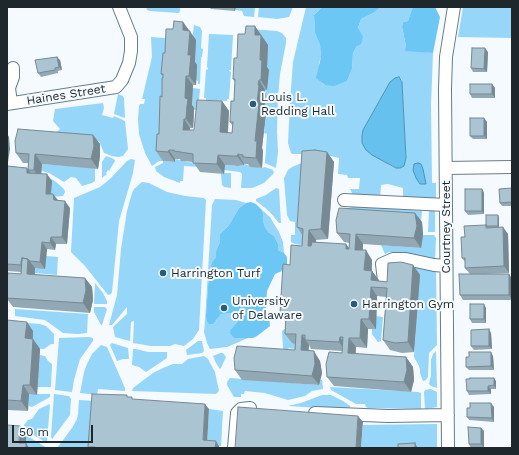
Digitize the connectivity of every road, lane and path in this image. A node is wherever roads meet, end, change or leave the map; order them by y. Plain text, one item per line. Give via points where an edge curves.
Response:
1 (119, 7) edge
2 (454, 7) edge
3 (13, 68) dead end
4 (9, 104) edge
5 (512, 167) edge
6 (446, 168) junction
7 (344, 200) dead end
8 (446, 205) junction
9 (446, 266) junction
10 (384, 281) edge
11 (262, 409) edge
12 (300, 412) edge
13 (448, 415) junction
14 (236, 440) edge
15 (448, 448) edge

1 - 4 street, Haines Street via 131,38 131,51 122,80 116,87
2 - 6 street, Courtney Street via 446,57
3 - 4 street
5 - 6 street
6 - 8 street, Courtney Street
7 - 8 street
8 - 9 street, Courtney Street
9 - 10 street via 393,259 382,264
9 - 13 street, Courtney Street
11 - 14 street via 241,409 237,413
12 - 13 street via 388,416
13 - 15 street, Courtney Street

